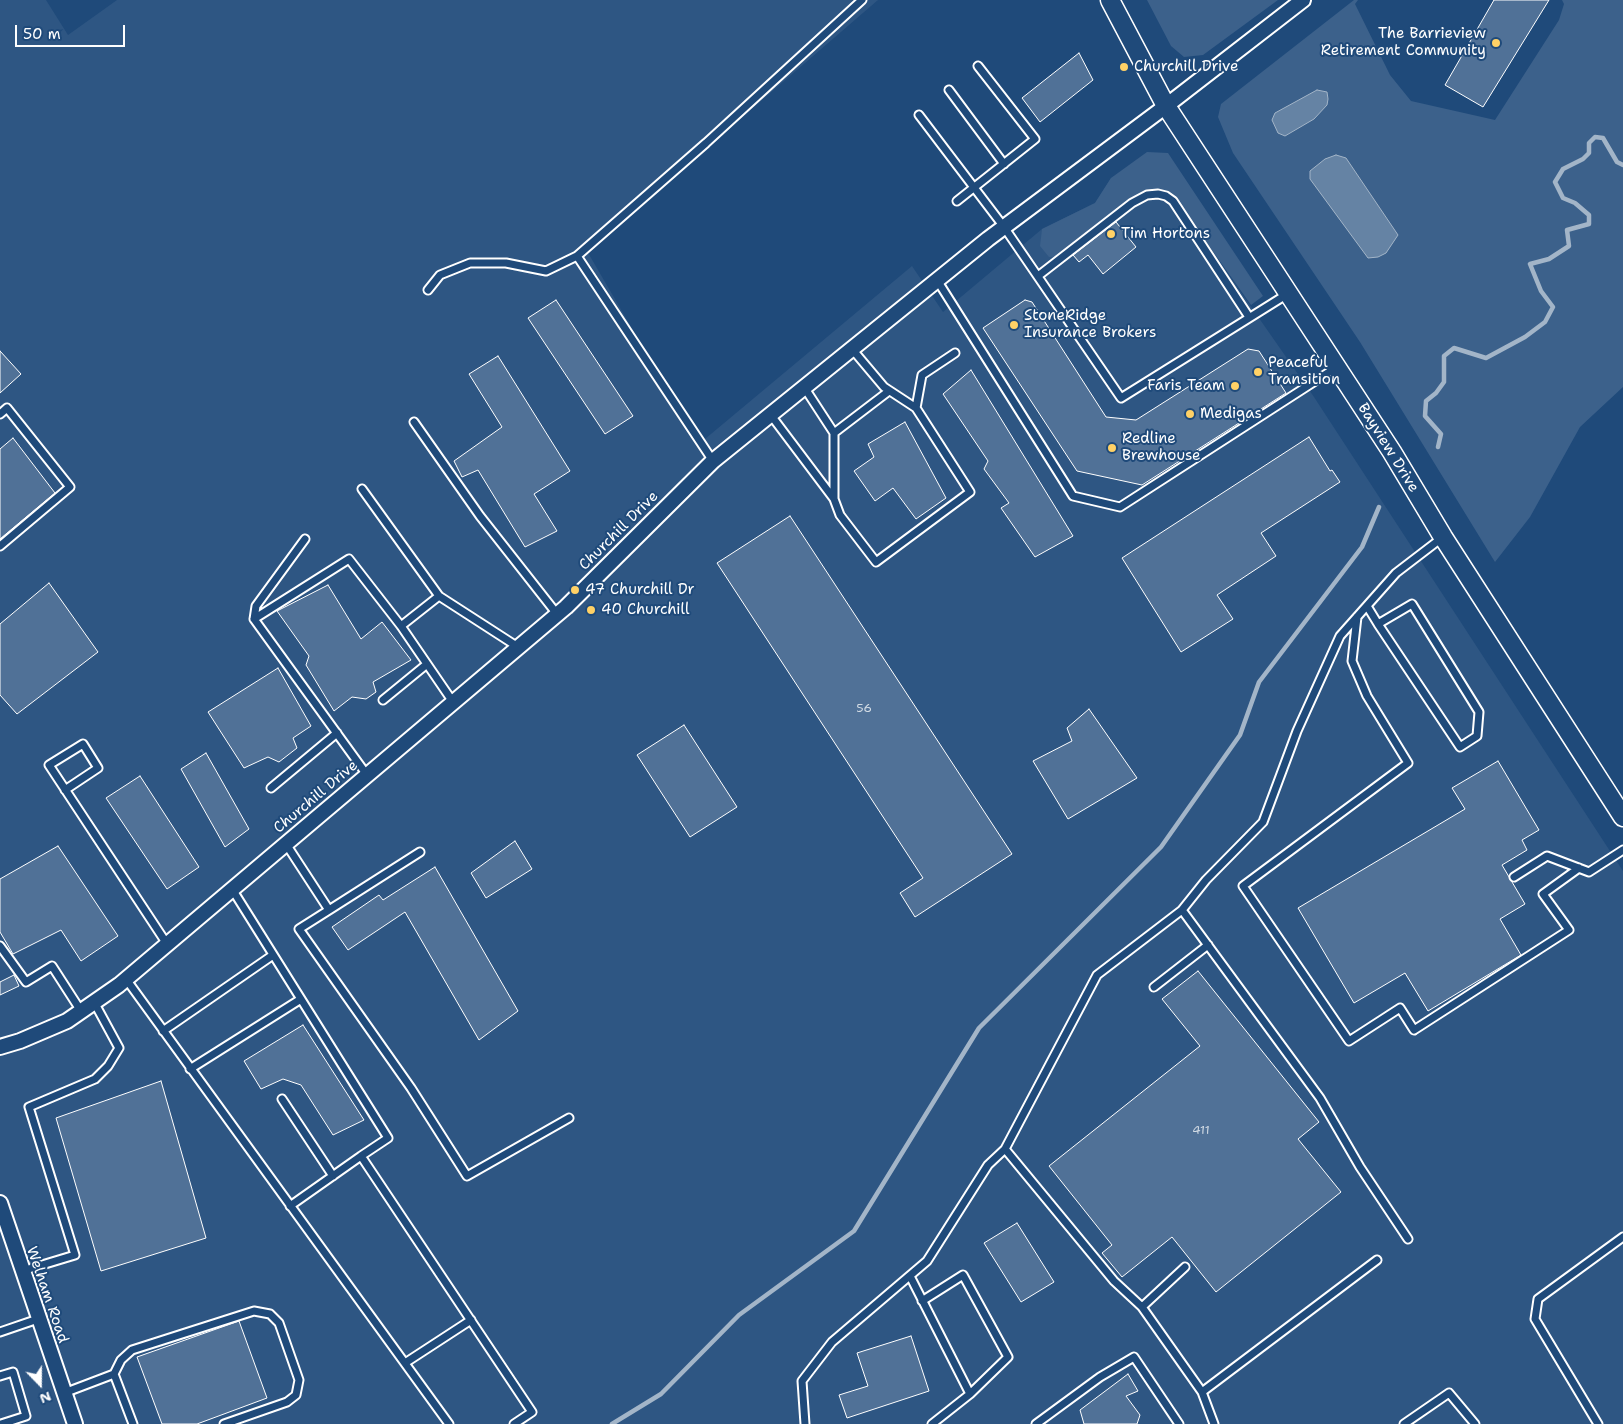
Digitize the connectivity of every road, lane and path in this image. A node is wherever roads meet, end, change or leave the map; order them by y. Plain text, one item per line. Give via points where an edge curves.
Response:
1 (862, 0) edge
2 (1110, 0) edge
3 (1303, 0) edge
4 (978, 66) dead end
5 (949, 90) dead end
6 (1166, 106) junction
7 (918, 115) dead end
8 (1004, 164) junction
9 (974, 187) junction
10 (957, 201) dead end
11 (1004, 227) junction
12 (577, 256) junction
13 (1038, 276) junction
14 (937, 280) junction
15 (428, 290) dead end
16 (1289, 293) junction
17 (1249, 317) junction
18 (852, 349) junction
19 (955, 353) dead end
20 (1337, 367) junction
21 (804, 387) junction
22 (889, 391) junction
23 (916, 408) junction
24 (0, 414) edge
25 (770, 414) junction
26 (414, 422) dead end
27 (834, 433) junction
28 (712, 461) junction
29 (362, 488) dead end
30 (834, 499) junction
31 (1443, 537) junction
32 (305, 539) dead end
33 (0, 546) edge
34 (439, 596) junction
35 (1366, 606) junction
36 (557, 614) junction
37 (1358, 616) junction
38 (254, 619) junction
39 (1378, 624) junction
40 (402, 626) junction
41 (518, 647) junction
42 (427, 664) junction
43 (383, 700) dead end
44 (453, 702) junction
45 (337, 733) junction
46 (367, 775) junction
47 (271, 788) dead end
48 (65, 790) junction
49 (1623, 817) edge
50 (286, 844) junction
51 (1623, 850) edge
52 (420, 852) dead end
53 (1579, 868) junction
54 (1514, 877) dead end
55 (232, 889) junction
56 (330, 910) junction
57 (1182, 910) junction
58 (167, 944) junction
59 (1208, 945) junction
60 (0, 946) edge
61 (273, 955) junction
62 (126, 979) junction
63 (1154, 987) dead end
64 (301, 999) junction
65 (94, 1002) junction
66 (81, 1012) junction
67 (163, 1031) junction
68 (0, 1047) edge
69 (190, 1069) junction
70 (282, 1100) dead end
71 (569, 1118) dead end
72 (1006, 1149) junction
73 (362, 1156) junction
74 (333, 1176) junction
75 (0, 1203) edge
76 (290, 1206) junction
77 (4, 1232) edge
78 (1623, 1237) edge
79 (1408, 1239) dead end
80 (1377, 1260) dead end
81 (1185, 1267) dead end
82 (21, 1271) junction
83 (910, 1276) junction
84 (922, 1301) junction
85 (1142, 1306) junction
86 (38, 1319) junction
87 (471, 1320) junction
88 (0, 1332) edge
89 (405, 1364) junction
90 (114, 1374) junction
91 (0, 1376) edge
92 (1202, 1392) junction
93 (64, 1393) junction
94 (970, 1394) junction
95 (1045, 1418) junction
96 (1, 1424) edge
97 (75, 1424) edge
98 (133, 1424) edge
99 (224, 1424) edge
100 (449, 1424) edge
101 (514, 1424) edge
102 (805, 1424) edge
103 (932, 1424) edge
104 (1036, 1424) edge
105 (1050, 1424) edge
106 (1178, 1424) edge
107 (1214, 1424) edge
108 (1404, 1424) edge
109 (1475, 1424) edge
110 (1598, 1424) edge

1 - 12 lane
2 - 6 street, Bayview Drive
3 - 6 street, Churchill Drive
4 - 8 lane via 1035,139
5 - 8 lane
6 - 11 street, Churchill Drive
6 - 16 street, Bayview Drive
7 - 9 lane
8 - 9 lane
9 - 10 lane
9 - 11 lane
11 - 13 lane
11 - 14 street, Churchill Drive
12 - 15 lane via 546,271 506,263 470,263 440,275
12 - 28 lane
13 - 17 lane via 1122,398
13 - 17 lane via 1132,203 1147,195 1158,194 1173,201
14 - 18 street, Churchill Drive
14 - 20 lane via 1073,496 1120,507
16 - 17 lane
16 - 20 street, Bayview Drive
18 - 21 street, Churchill Drive
18 - 22 lane
19 - 23 lane via 922,375
20 - 31 street, Bayview Drive
21 - 25 street, Churchill Drive
21 - 27 lane
22 - 23 lane
22 - 27 lane
23 - 30 lane via 970,492 876,562 840,516
24 - 33 lane via 6,408 70,487
25 - 28 street, Churchill Drive
25 - 30 lane
26 - 36 lane via 480,516
27 - 30 lane
28 - 36 street, Churchill Drive
29 - 34 lane
31 - 35 lane via 1396,573
31 - 49 street, Bayview Drive
32 - 38 lane via 256,606
34 - 40 lane
34 - 41 lane
35 - 37 lane
35 - 39 lane
36 - 41 street, Churchill Drive
37 - 53 lane via 1352,661 1367,696 1408,763 1243,886 1349,1041 1400,1008 1414,1030 1569,930 1543,894
37 - 57 lane via 1340,636 1297,731 1263,822 1206,880
38 - 40 lane via 349,559
38 - 45 lane
39 - 39 lane via 1460,747 1477,736 1479,712 1412,604
40 - 42 lane
41 - 44 street, Churchill Drive
42 - 43 lane
42 - 44 lane
44 - 46 street, Churchill Drive
45 - 46 lane
45 - 47 lane
46 - 50 street, Churchill Drive
48 - 48 lane via 49,765 82,744 98,768
48 - 58 lane
50 - 55 street, Churchill Drive
50 - 56 lane
51 - 53 lane via 1589,872
52 - 56 lane
53 - 54 lane via 1547,856
55 - 58 street, Churchill Drive
55 - 61 lane
56 - 71 lane via 299,929 411,1088 467,1176
57 - 59 lane
57 - 72 lane via 1097,975
58 - 62 street, Churchill Drive
59 - 63 lane
59 - 79 lane via 1320,1098 1360,1167
60 - 66 lane via 26,982 52,966
61 - 64 lane
61 - 67 lane
62 - 65 street, Churchill Drive
62 - 67 lane
64 - 69 lane
64 - 73 lane via 388,1138
65 - 66 street, Churchill Drive
65 - 82 lane via 119,1048 108,1066 89,1082 29,1107 76,1255
66 - 68 street, Churchill Drive via 20,1042
67 - 69 lane
69 - 76 lane
70 - 74 lane
72 - 83 lane via 988,1165 928,1261
72 - 85 lane via 1114,1281
73 - 74 lane
73 - 87 lane
74 - 76 lane
75 - 77 street, Welham Road
76 - 89 lane
77 - 82 street, Welham Road
78 - 110 lane via 1538,1299 1535,1319
80 - 92 lane
81 - 85 lane
82 - 86 street, Welham Road
83 - 84 lane
83 - 102 lane via 832,1342 802,1382
84 - 94 lane
84 - 94 lane via 963,1275 1008,1357
85 - 92 lane
86 - 88 lane
86 - 93 street, Welham Road
87 - 89 lane
87 - 101 lane via 532,1412
89 - 100 lane
90 - 93 lane
90 - 98 lane
90 - 99 lane via 121,1360 132,1350 254,1311 270,1314 279,1323 299,1380 296,1395 287,1402
91 - 96 lane via 13,1372 26,1416
92 - 107 lane
93 - 97 street, Welham Road
94 - 103 lane
95 - 104 lane
95 - 105 lane
95 - 106 lane via 1100,1377 1134,1357
108 - 109 lane via 1448,1393

